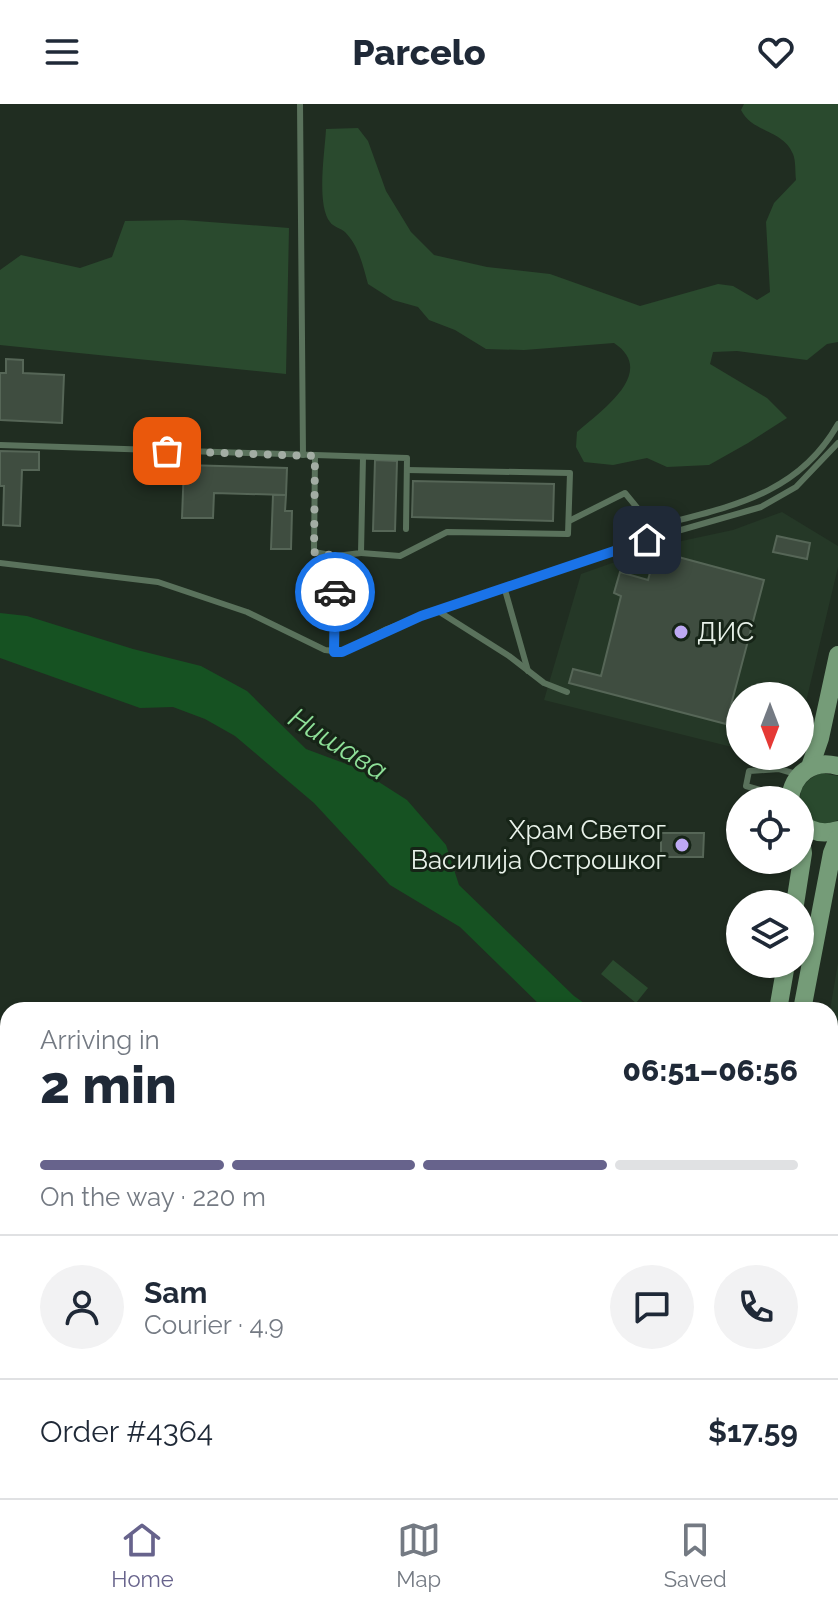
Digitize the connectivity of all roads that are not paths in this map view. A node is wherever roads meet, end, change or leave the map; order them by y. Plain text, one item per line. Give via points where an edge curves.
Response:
1 (300, 104) edge
2 (838, 424) edge
3 (838, 443) edge
4 (0, 445) edge
5 (303, 455) junction
6 (315, 456) junction
7 (363, 457) junction
8 (407, 470) junction
9 (569, 521) junction
10 (406, 529) dead end
11 (361, 553) junction
12 (336, 556) junction
13 (0, 563) edge
14 (505, 590) junction
15 (437, 610) junction
16 (334, 652) junction
17 (838, 655) edge
18 (528, 671) junction
19 (567, 692) dead end
20 (838, 766) edge
21 (805, 771) junction
22 (746, 786) edge
23 (794, 786) edge
24 (838, 830) edge
25 (814, 831) edge
26 (838, 838) edge
27 (784, 978) edge
28 (779, 1002) edge
29 (804, 1002) edge

1 - 5 lane
2 - 9 lane via 814,457 773,490 749,501 653,527 625,493
3 - 14 lane via 796,487 761,507 618,548
4 - 5 lane
5 - 6 lane
6 - 7 lane
6 - 12 lane via 314,552
7 - 8 lane via 407,458
7 - 11 lane
8 - 9 lane via 570,473
8 - 10 lane
9 - 11 lane via 568,534 447,532 400,556
11 - 12 lane
12 - 16 lane
13 - 16 lane via 158,582 247,612
14 - 15 lane
14 - 18 lane
15 - 16 lane
15 - 18 lane
17 - 21 main road via 820,738
18 - 19 lane
20 - 21 main road via 820,764
21 - 22 lane via 749,771
21 - 23 main road
24 - 25 main road
26 - 29 main road
27 - 28 main road

